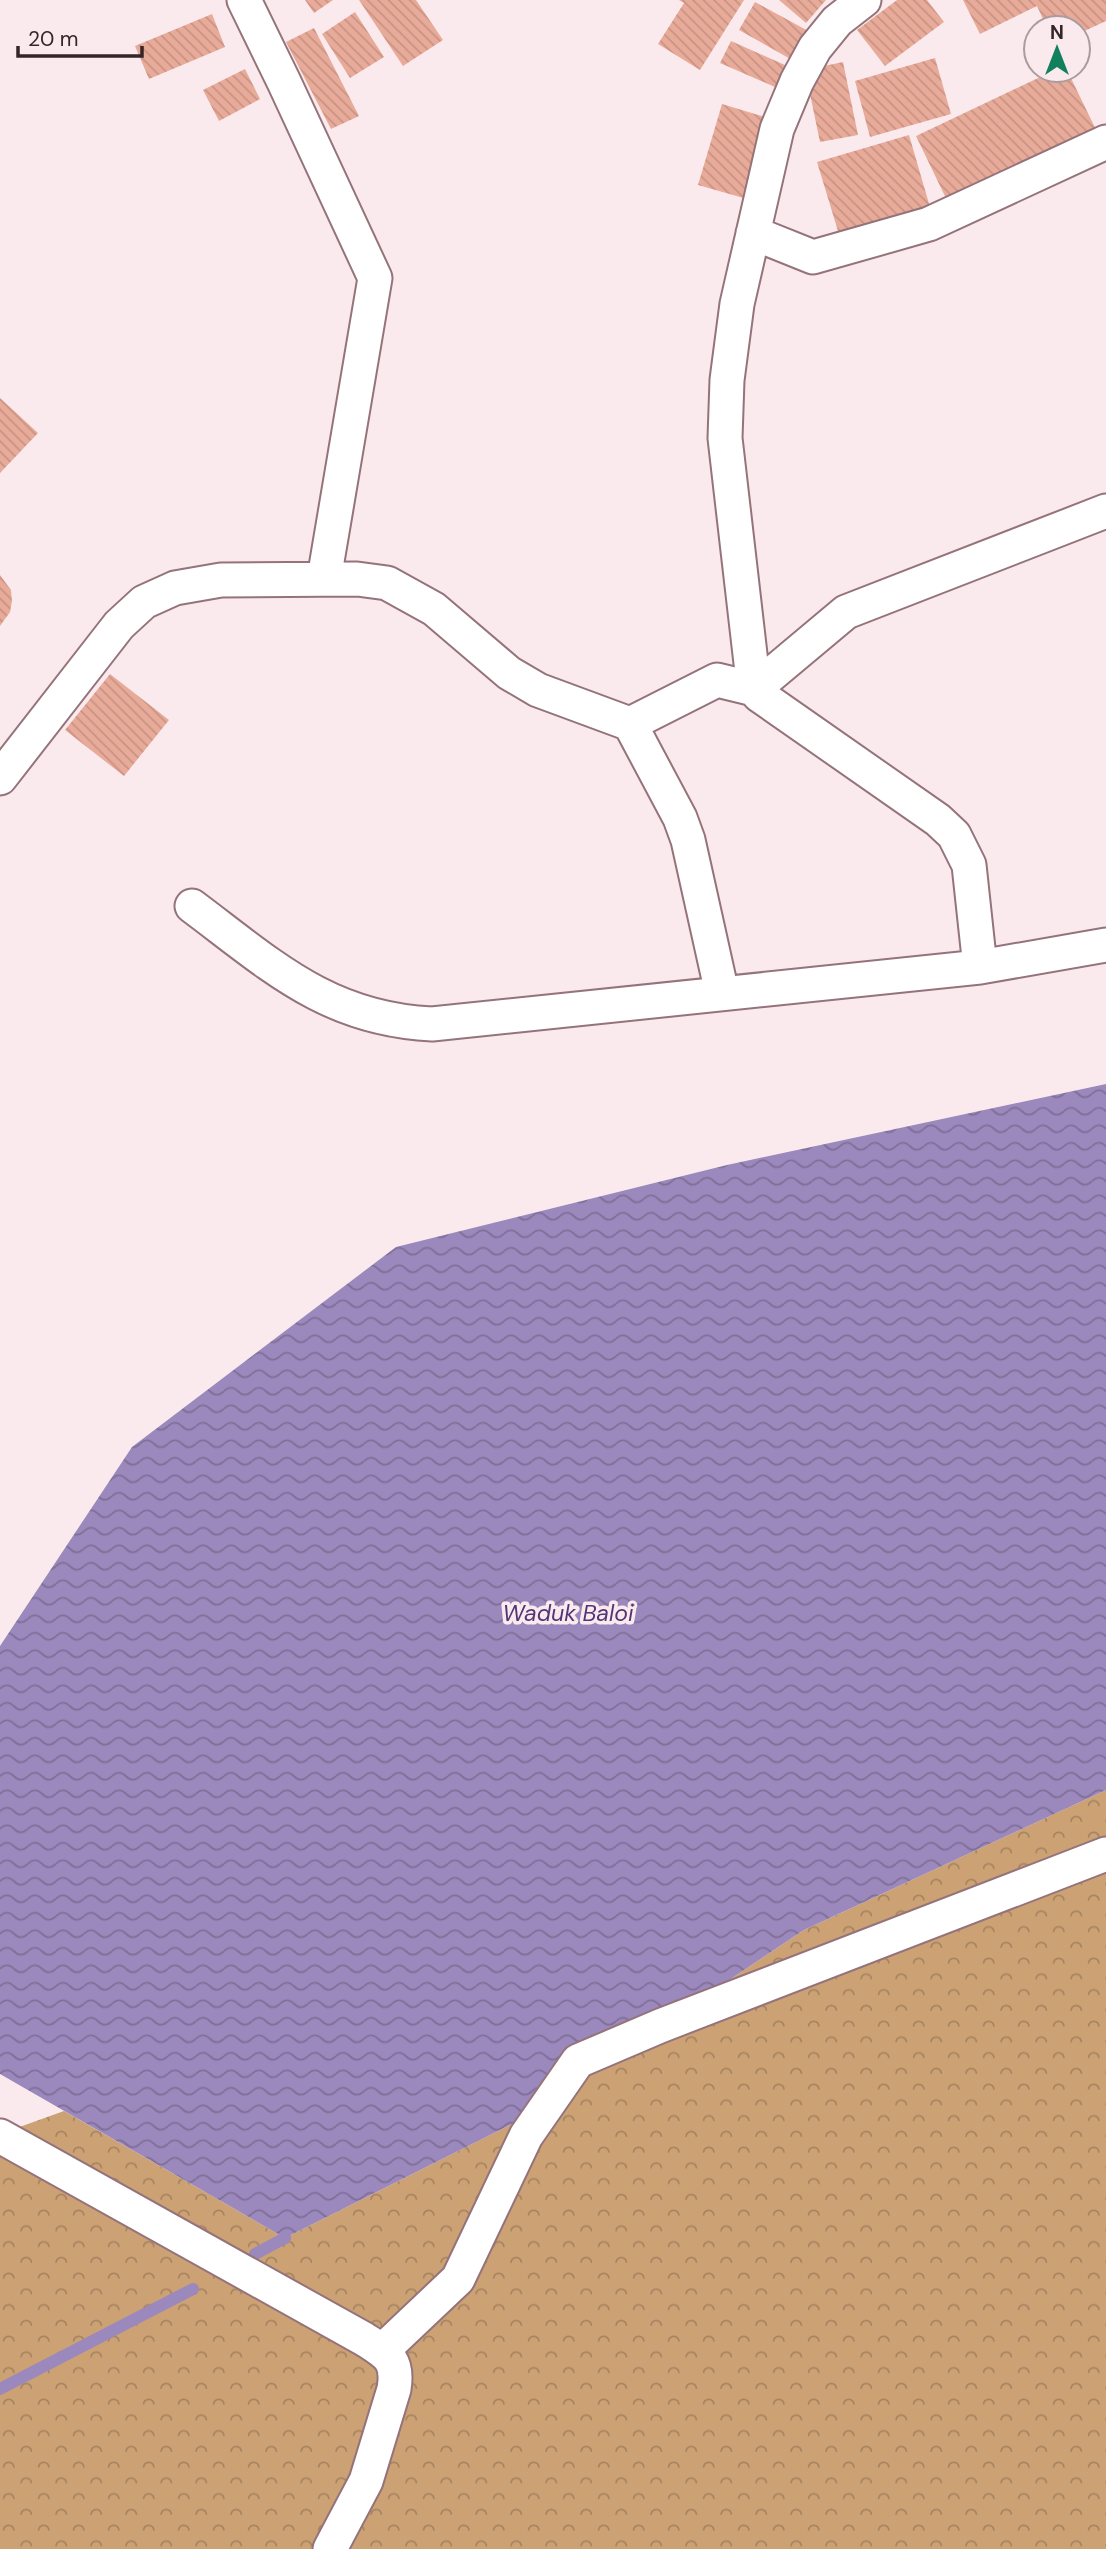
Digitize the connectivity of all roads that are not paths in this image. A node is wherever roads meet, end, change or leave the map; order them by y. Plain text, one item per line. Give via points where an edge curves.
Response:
1 (244, 0) edge
2 (864, 0) edge
3 (1106, 142) edge
4 (753, 233) junction
5 (1106, 511) edge
6 (324, 579) junction
7 (754, 689) junction
8 (630, 724) junction
9 (0, 778) edge
10 (192, 905) dead end
11 (1106, 944) edge
12 (980, 967) junction
13 (722, 993) junction
14 (1106, 1854) edge
15 (0, 2136) edge
16 (382, 2351) junction
17 (330, 2549) edge

1 - 6 street via 375,278
2 - 4 street via 837,21 797,81 778,130
3 - 4 street via 929,224 813,257
4 - 7 street via 737,304 725,438
5 - 7 street via 846,612
6 - 8 street via 387,583 434,609 509,673 538,690
6 - 9 street via 221,580 175,588 144,601 119,625
7 - 8 street via 717,680
7 - 12 street via 954,835 969,864
8 - 13 street via 688,840
10 - 13 street via 322,998 400,1022 432,1024
11 - 12 street
12 - 13 street
14 - 16 street via 578,2061 526,2136 458,2279
15 - 16 street
16 - 17 street via 394,2363 394,2389 366,2481

